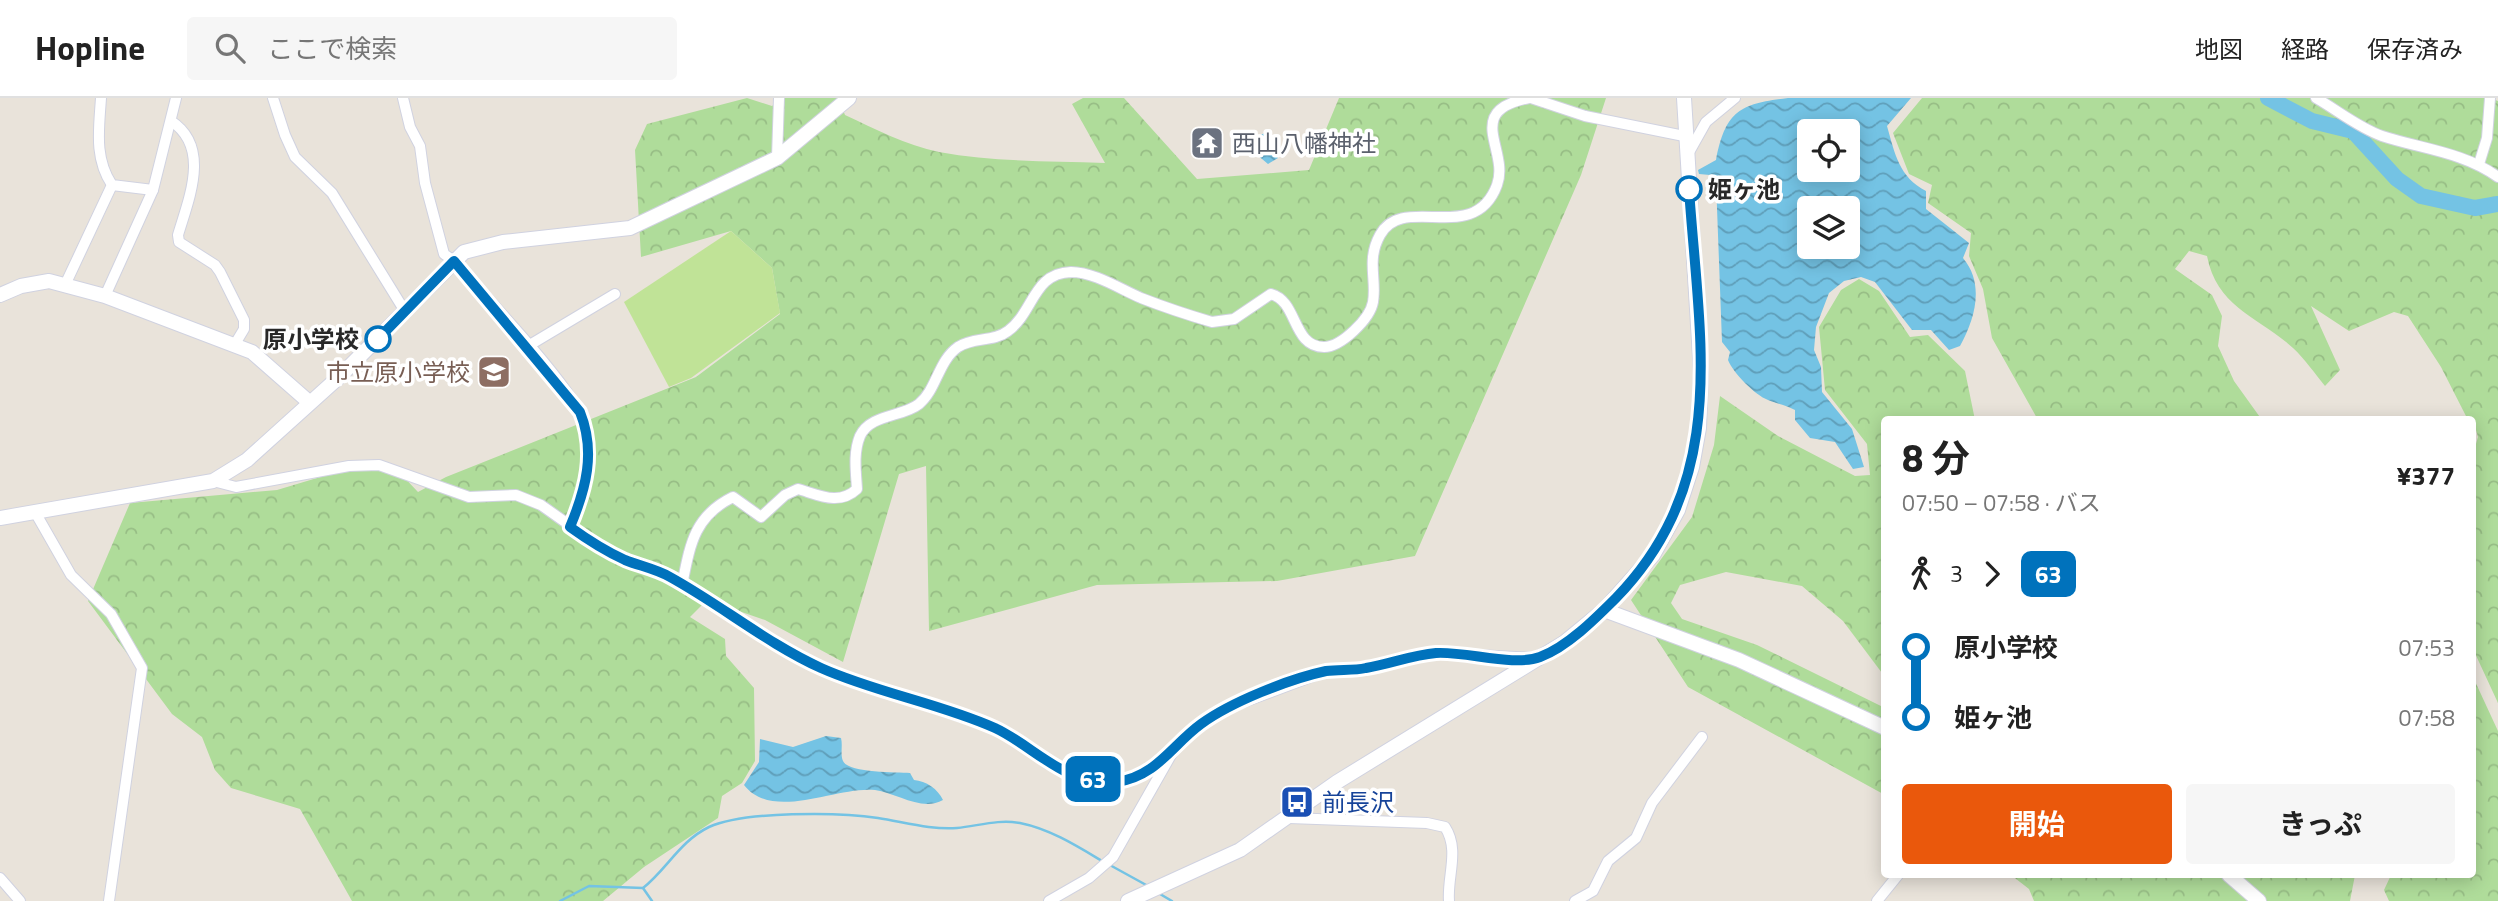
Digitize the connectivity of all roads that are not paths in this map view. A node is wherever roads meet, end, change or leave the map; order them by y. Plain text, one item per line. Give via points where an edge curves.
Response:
1 (101, 98) edge
2 (176, 98) edge
3 (273, 98) edge
4 (403, 98) edge
5 (779, 98) edge
6 (849, 98) edge
7 (1530, 98) edge
8 (1684, 98) edge
9 (1735, 98) edge
10 (2316, 98) edge
11 (2490, 98) edge
12 (1718, 104) edge
13 (171, 121) junction
14 (1684, 136) junction
15 (1686, 156) junction
16 (777, 158) junction
17 (2479, 164) junction
18 (2498, 177) edge
19 (112, 184) junction
20 (153, 190) junction
21 (454, 261) junction
22 (65, 285) junction
23 (615, 294) dead end
24 (0, 295) edge
25 (105, 296) junction
26 (406, 313) junction
27 (235, 344) junction
28 (528, 346) junction
29 (309, 402) junction
30 (213, 481) junction
31 (35, 512) junction
32 (0, 518) edge
33 (570, 527) junction
34 (682, 585) junction
35 (1604, 610) junction
36 (1538, 658) junction
37 (1881, 726) edge
38 (1702, 737) dead end
39 (1165, 761) junction
40 (1289, 818) junction
41 (0, 878) edge
42 (1896, 878) edge
43 (2232, 878) edge
44 (20, 901) edge
45 (109, 901) edge
46 (1049, 901) edge
47 (1128, 901) edge
48 (1449, 901) edge
49 (1575, 901) edge
50 (1877, 901) edge
51 (2259, 901) edge

1 - 19 street via 97,148
2 - 13 street
3 - 26 street via 295,156 332,193
4 - 21 street via 420,146 444,254
5 - 16 street
6 - 16 street
7 - 14 street via 1585,116
7 - 34 street via 1502,110 1491,125 1501,166 1496,188 1484,208 1469,216 1404,218 1380,234 1371,265 1371,308 1343,340 1321,347 1310,343 1285,300 1271,294 1234,319 1212,322 1082,274 1058,274 1045,279 1022,318 1007,332 956,348 916,407 865,429 855,460 857,489 849,496 836,500 798,489 761,517 733,498 707,512 688,554
8 - 14 street
9 - 12 street
10 - 17 street via 2378,135
11 - 17 street via 2487,138
12 - 15 street
13 - 20 street
13 - 27 street via 185,130 195,163 179,242 220,272 244,320
14 - 15 street
15 - 35 street via 1701,373 1692,467 1678,510 1653,555
16 - 21 street via 630,228 491,244 464,252
17 - 18 street
19 - 20 street
19 - 22 street
20 - 25 street
21 - 26 street
21 - 28 street
22 - 24 street via 49,281
22 - 25 street
23 - 28 street
25 - 27 street
26 - 29 street
27 - 29 street via 269,365
28 - 33 street via 584,422 588,474
29 - 30 street via 247,460
30 - 31 street
30 - 33 street via 236,487 349,466 379,465 468,497 516,495 541,505
31 - 32 street
31 - 45 street via 71,575 111,614 142,668
33 - 34 street via 606,551
34 - 39 street via 825,670 992,727 1024,743 1048,764 1077,775 1110,783 1123,781
35 - 36 street
35 - 37 street via 1739,660
36 - 39 street via 1438,653 1362,669 1327,671 1205,720
36 - 40 street via 1337,782
38 - 49 street via 1652,803 1636,838 1608,861 1593,891
39 - 46 street via 1113,856 1089,878
40 - 47 street via 1240,850
40 - 48 street via 1427,823 1445,828 1453,847
41 - 44 street
42 - 50 street
43 - 51 street

